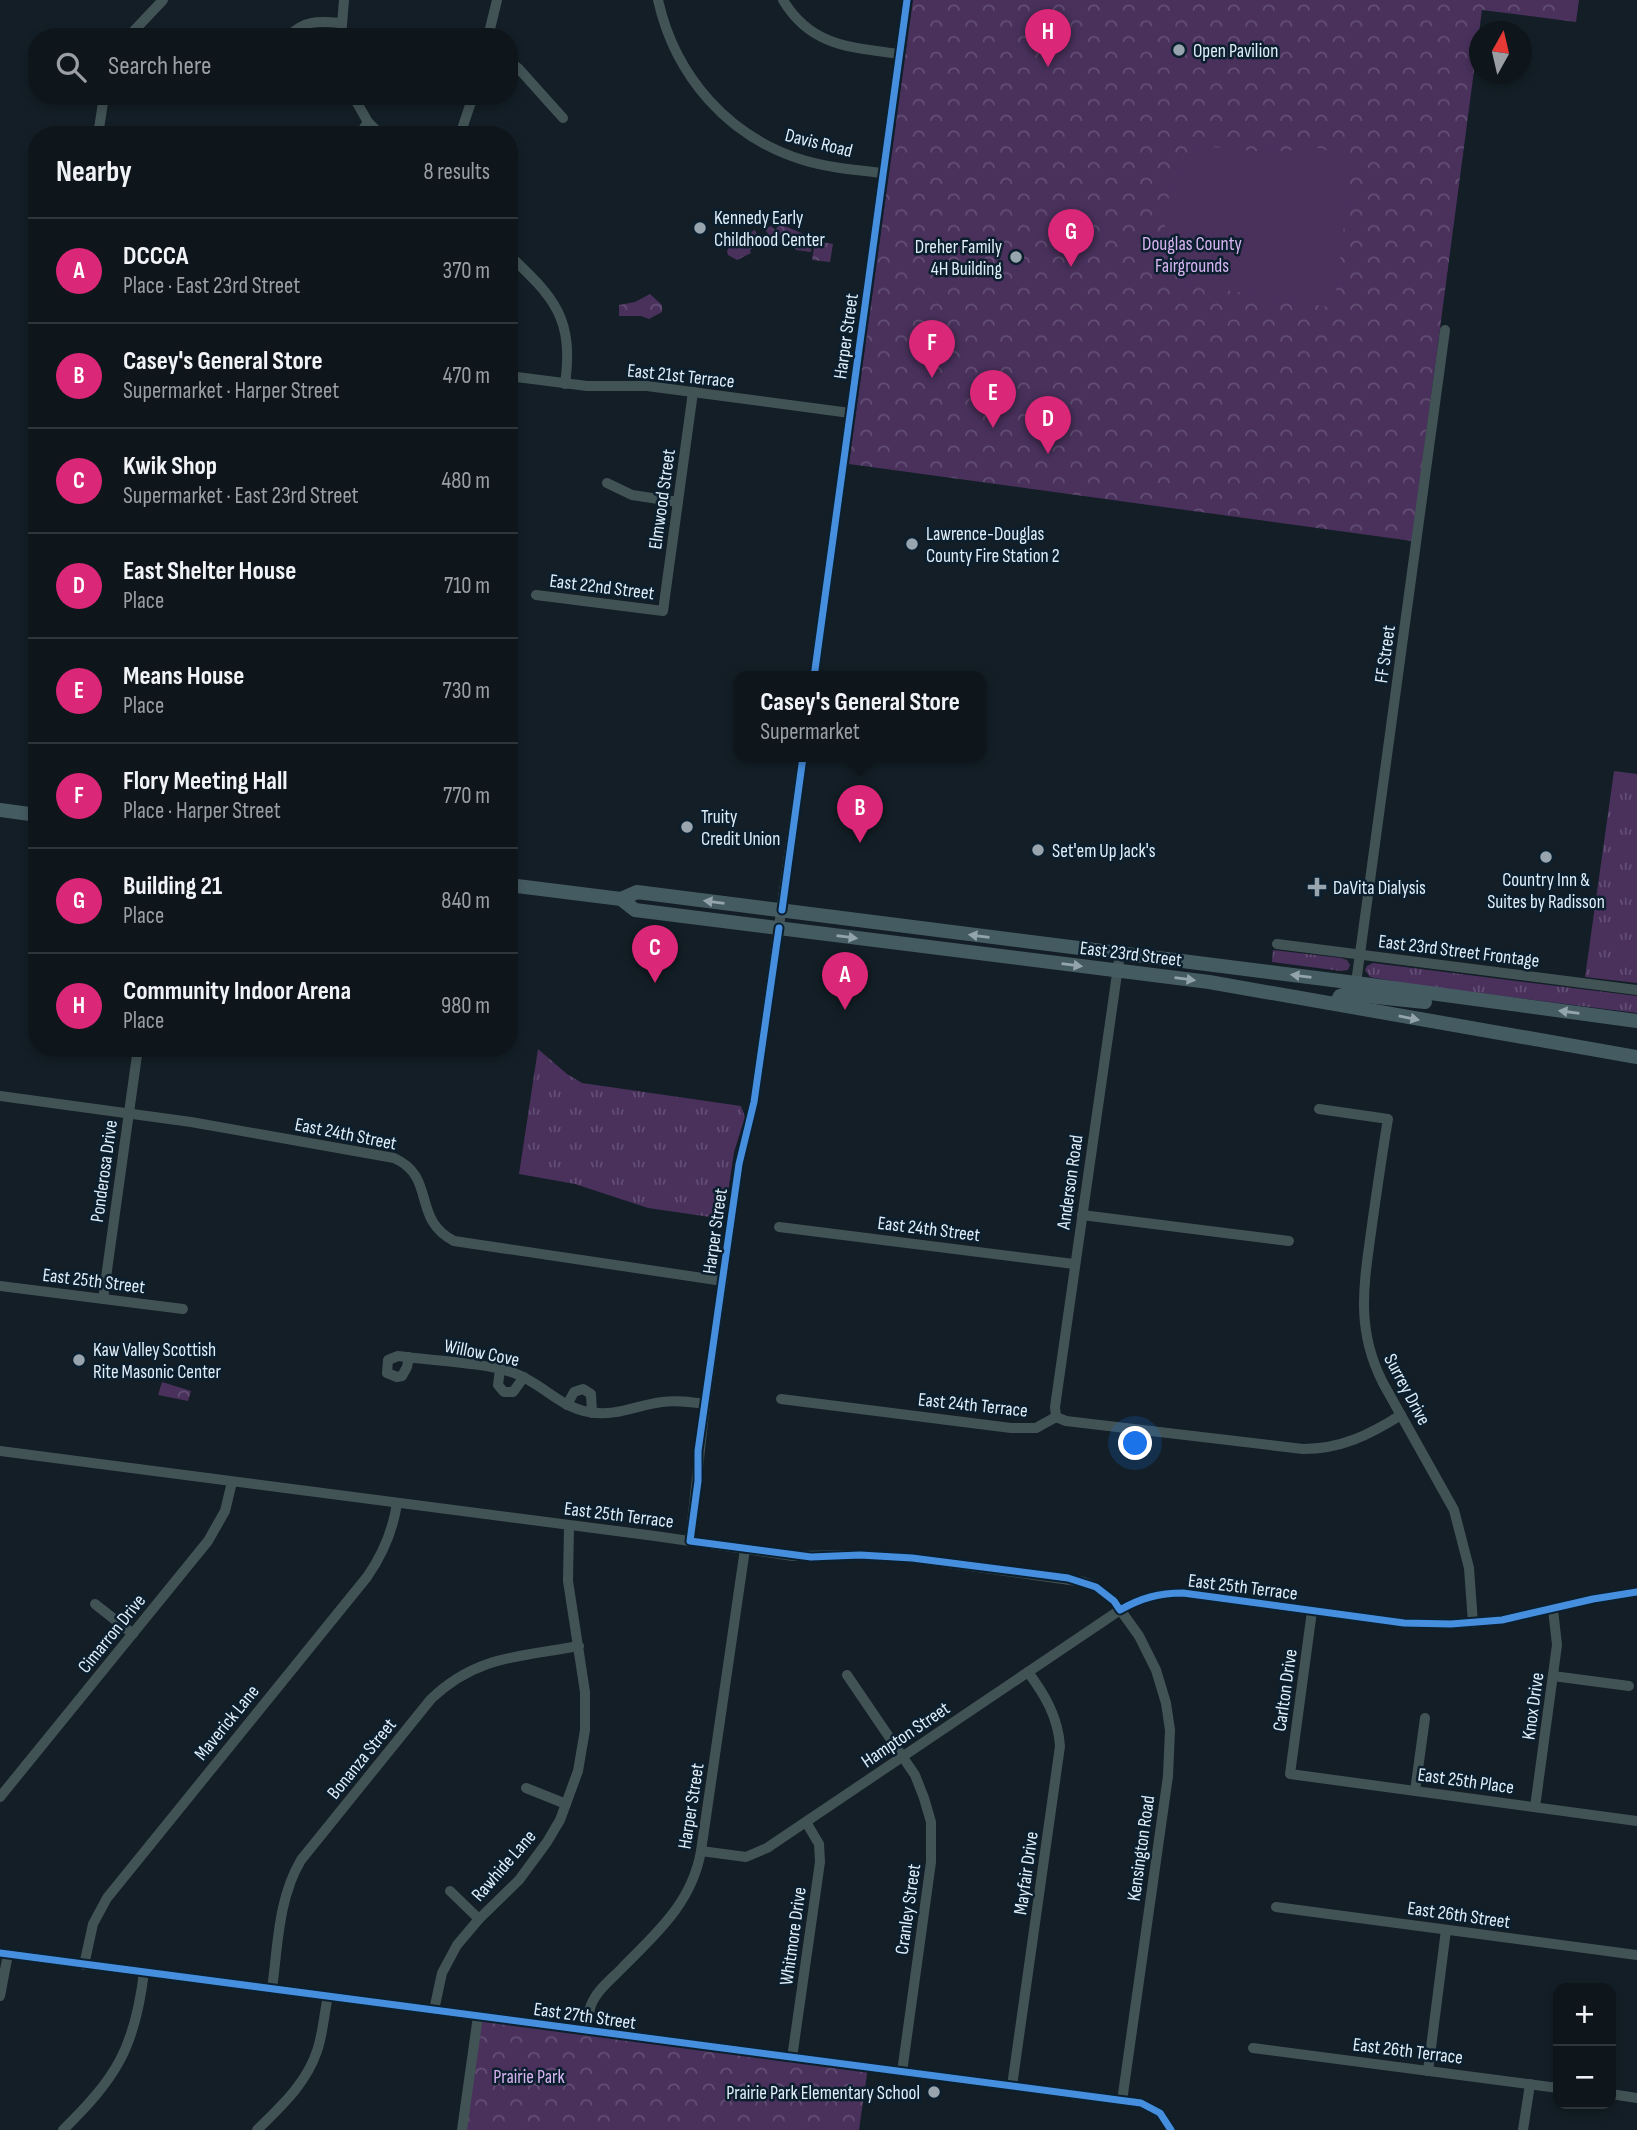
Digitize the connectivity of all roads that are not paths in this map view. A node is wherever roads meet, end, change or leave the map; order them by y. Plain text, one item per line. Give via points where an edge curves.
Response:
1 (163, 0) edge
2 (344, 0) edge
3 (497, 0) edge
4 (658, 0) edge
5 (783, 0) edge
6 (906, 0) edge
7 (341, 23) junction
8 (137, 28) edge
9 (296, 28) edge
10 (341, 28) edge
11 (490, 28) edge
12 (899, 54) junction
13 (518, 68) edge
14 (103, 105) edge
15 (358, 105) edge
16 (470, 105) edge
17 (563, 118) dead end
18 (368, 122) junction
19 (99, 126) edge
20 (365, 126) edge
21 (372, 126) edge
22 (464, 126) edge
23 (883, 173) junction
24 (518, 264) edge
25 (1446, 330) dead end
26 (518, 377) edge
27 (565, 384) junction
28 (693, 392) junction
29 (850, 413) junction
30 (607, 483) dead end
31 (678, 502) junction
32 (536, 595) dead end
33 (663, 611) joint
34 (815, 671) edge
35 (802, 762) edge
36 (0, 810) edge
37 (28, 814) edge
38 (518, 886) edge
39 (621, 899) junction
40 (782, 910) junction
41 (779, 928) junction
42 (1277, 944) dead end
43 (1120, 953) junction
44 (1360, 955) junction
45 (1118, 971) junction
46 (1356, 983) junction
47 (1637, 990) edge
48 (1499, 1002) junction
49 (1336, 1004) junction
50 (1637, 1021) edge
51 (137, 1057) edge
52 (1637, 1058) edge
53 (0, 1096) edge
54 (1319, 1109) dead end
55 (129, 1114) junction
56 (1082, 1214) junction
57 (779, 1227) dead end
58 (1289, 1241) dead end
59 (1074, 1264) junction
60 (723, 1281) junction
61 (0, 1286) edge
62 (103, 1299) junction
63 (183, 1309) dead end
64 (409, 1357) dead end
65 (500, 1369) junction
66 (524, 1377) junction
67 (781, 1399) dead end
68 (705, 1404) junction
69 (567, 1405) junction
70 (592, 1413) junction
71 (1401, 1415) junction
72 (1056, 1417) junction
73 (0, 1451) edge
74 (232, 1482) junction
75 (397, 1503) junction
76 (569, 1526) junction
77 (690, 1541) junction
78 (745, 1549) junction
79 (1637, 1592) edge
80 (95, 1604) dead end
81 (1553, 1609) junction
82 (1120, 1610) junction
83 (1312, 1611) junction
84 (1473, 1623) junction
85 (133, 1634) junction
86 (579, 1646) junction
87 (1028, 1672) junction
88 (847, 1675) dead end
89 (1553, 1676) junction
90 (1629, 1686) dead end
91 (1424, 1717) dead end
92 (902, 1757) junction
93 (1290, 1774) joint
94 (526, 1788) dead end
95 (1415, 1791) junction
96 (0, 1797) edge
97 (566, 1804) junction
98 (1535, 1807) junction
99 (1637, 1821) edge
100 (806, 1822) junction
101 (701, 1851) junction
102 (450, 1891) dead end
103 (1276, 1907) dead end
104 (479, 1919) junction
105 (1446, 1930) junction
106 (4, 1954) edge
107 (1637, 1955) edge
108 (84, 1965) junction
109 (144, 1972) junction
110 (272, 1989) junction
111 (0, 1996) edge
112 (328, 1996) junction
113 (434, 2010) junction
114 (478, 2016) junction
115 (587, 2031) junction
116 (1253, 2048) dead end
117 (792, 2057) junction
118 (1428, 2071) junction
119 (902, 2072) junction
120 (1530, 2084) junction
121 (1012, 2086) junction
122 (1553, 2087) edge
123 (1616, 2095) edge
124 (1637, 2098) edge
125 (1122, 2101) junction
126 (63, 2130) edge
127 (257, 2130) edge
128 (462, 2130) edge
129 (1171, 2130) edge
130 (1523, 2130) edge

1 - 8 street
2 - 7 street
3 - 11 street
4 - 23 street, Davis Road via 682,65 702,94 730,121 767,146 796,158
5 - 12 street via 806,28 831,43
6 - 12 street, Harper Street
7 - 9 street via 316,21
7 - 10 street
12 - 23 street, Harper Street
13 - 17 street
14 - 19 street
15 - 18 street
16 - 22 street
18 - 20 street
18 - 21 street
23 - 29 street, Harper Street
24 - 27 street via 562,319 568,345
25 - 44 street, FF Street
26 - 27 street, East 21st Terrace
27 - 28 street, East 21st Terrace
28 - 29 street, East 21st Terrace
28 - 31 street, Elmwood Street
29 - 34 street, Harper Street
30 - 31 street via 632,495
31 - 33 street, Elmwood Street
32 - 33 street, East 22nd Street
35 - 40 street, Harper Street
36 - 37 main road
38 - 39 main road, East 23rd Street
40 -> 39 main road, East 23rd Street via 637,892
39 - 41 main road, East 23rd Street via 635,909
40 - 41 street, Harper Street
43 -> 40 main road, East 23rd Street
41 -> 45 main road, East 23rd Street
41 - 60 street, Harper Street
42 - 44 street, East 23rd Street Frontage
43 - 45 street, Anderson Road
46 -> 43 main road, East 23rd Street
44 - 46 street, FF Street
44 - 47 street, East 23rd Street Frontage
45 -> 49 main road, East 23rd Street
45 - 56 street, Anderson Road
46 - 48 main road, East 23rd Street
48 - 49 main road via 1472,1007 1347,994
50 -> 48 main road, East 23rd Street
49 -> 52 main road, East 23rd Street
51 - 55 street, Ponderosa Drive
53 - 55 street, East 24th Street
54 - 71 street, Surrey Drive via 1388,1119 1363,1319 1375,1367
55 - 60 street, East 24th Street via 394,1158 412,1168 431,1222 454,1241
55 - 62 street, Ponderosa Drive
56 - 58 street
56 - 59 street, Anderson Road
57 - 59 street, East 24th Street
59 - 72 street, Anderson Road
60 - 68 street, Harper Street
61 - 62 street, East 25th Street
62 - 63 street, East 25th Street
64 - 65 street, Willow Cove
65 - 66 street, Willow Cove
65 - 66 street via 498,1385 504,1392 513,1392
66 - 69 street, Willow Cove
67 - 72 street, East 24th Terrace via 1011,1428 1035,1428
68 - 70 street, Willow Cove via 660,1402 623,1412
68 - 77 street, Harper Street
69 - 70 street, Willow Cove
69 - 70 street via 575,1392 583,1389 591,1394
71 - 72 street, East 24th Terrace via 1354,1441 1303,1450
71 - 84 street, Surrey Drive via 1460,1526
73 - 74 street, East 25th Terrace
74 - 75 street, East 25th Terrace
74 - 85 street, Cimarron Drive via 219,1525
75 - 76 street, East 25th Terrace
75 - 108 street, Maverick Lane via 387,1544 367,1577 107,1898 93,1924
76 - 77 street, East 25th Terrace
76 - 86 street, Rawhide Lane via 568,1581
77 - 78 street, East 25th Terrace
78 - 82 street, East 25th Terrace via 811,1557 912,1558 1068,1578 1096,1587
78 - 101 street, Harper Street
79 - 81 street, East 25th Terrace
80 - 85 street
81 - 84 street, East 25th Terrace
81 - 89 street, Knox Drive via 1558,1645
82 - 83 street, East 25th Terrace via 1147,1597 1183,1593
82 - 87 street, Hampton Street
82 - 125 street, Kensington Road via 1156,1670 1166,1703 1170,1745
83 - 84 street, East 25th Terrace via 1404,1623
83 - 93 street, Carlton Drive
85 - 96 street, Cimarron Drive
86 - 97 street, Rawhide Lane via 585,1730
86 - 110 street, Bonanza Street via 476,1667 431,1699 293,1873 282,1909
87 - 92 street, Hampton Street
87 - 121 street, Mayfair Drive via 1055,1718 1060,1746
88 - 92 street, Cranley Street
89 - 90 street
89 - 98 street, Knox Drive
91 - 95 street
92 - 100 street, Hampton Street
92 - 119 street, Cranley Street via 924,1798 933,1849
93 - 95 street, East 25th Place
94 - 97 street
95 - 98 street, East 25th Place
97 - 104 street, Rawhide Lane via 533,1863
98 - 99 street, East 25th Place
100 - 101 street, Hampton Street via 757,1854 746,1857
100 - 117 street, Whitmore Drive via 818,1844 820,1863
101 - 115 street, Harper Street via 683,1902 598,1992
102 - 104 street
103 - 105 street, East 26th Street
104 - 113 street, Rawhide Lane via 449,1959
105 - 107 street, East 26th Street
105 - 118 street
106 - 108 street, East 27th Street
106 - 111 street
108 - 109 street, East 27th Street
109 - 110 street, East 27th Street
109 - 126 street via 135,2025 121,2060 99,2093
110 - 112 street, East 27th Street
112 - 113 street, East 27th Street
112 - 127 street via 320,2042 304,2078
113 - 114 street, East 27th Street
114 - 115 street, East 27th Street
114 - 128 street
115 - 117 street, East 27th Street
116 - 118 street, East 26th Terrace
117 - 119 street, East 27th Street
118 - 120 street, East 26th Terrace
119 - 121 street, East 27th Street
120 - 122 street, East 26th Terrace
120 - 130 street
121 - 125 street, East 27th Street
123 - 124 street
125 - 129 street, East 27th Street via 1149,2106 1163,2116

